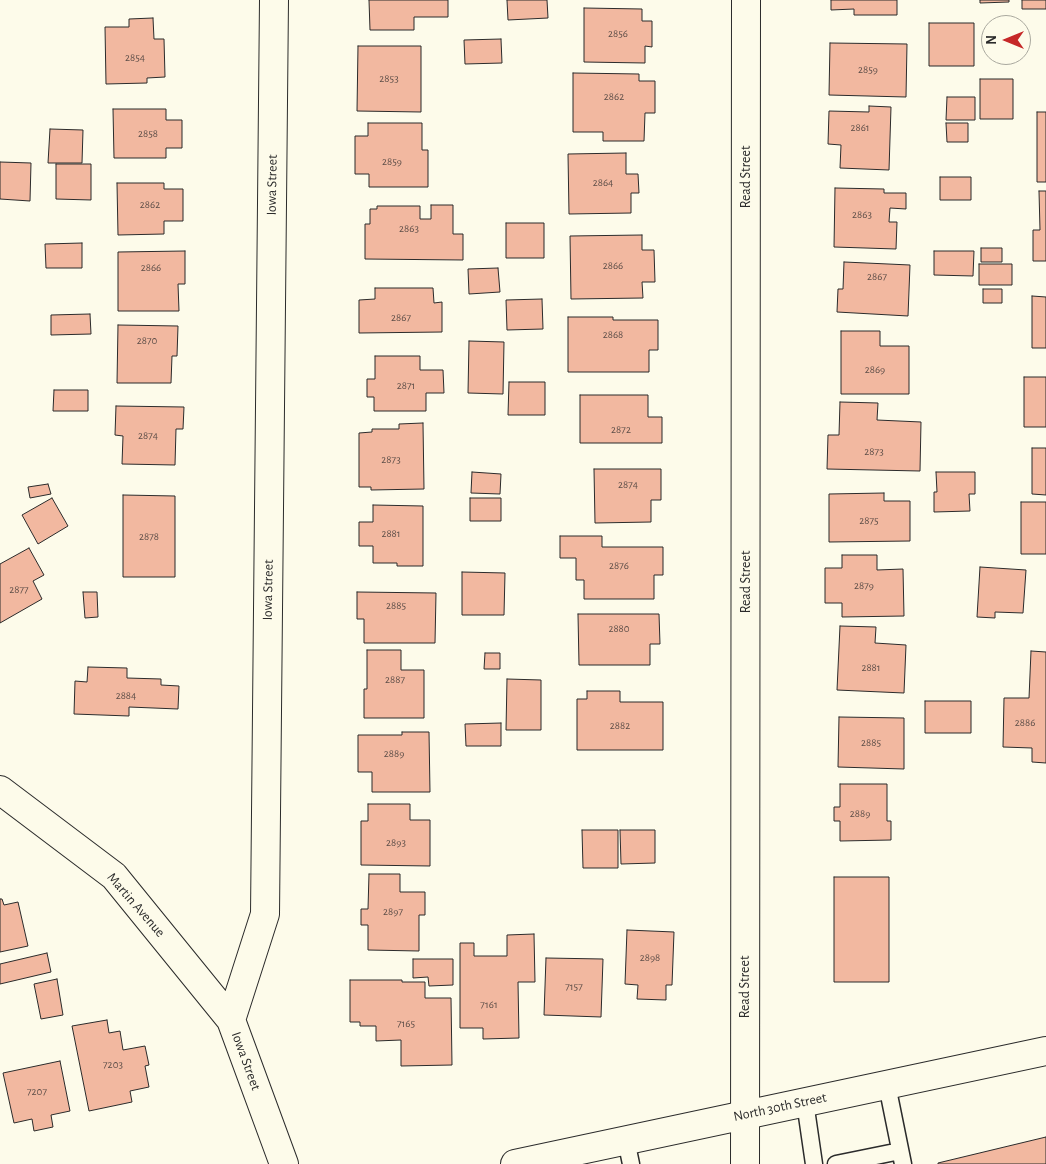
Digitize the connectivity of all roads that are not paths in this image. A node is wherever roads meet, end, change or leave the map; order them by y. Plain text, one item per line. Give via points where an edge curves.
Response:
1 (274, 0) edge
2 (746, 0) edge
3 (0, 790) edge
4 (231, 1020) junction
5 (1046, 1051) edge
6 (887, 1085) junction
7 (805, 1102) junction
8 (745, 1115) junction
9 (628, 1152) edge
10 (901, 1157) edge
11 (861, 1162) edge
12 (284, 1164) edge
13 (515, 1164) edge
14 (745, 1164) edge
15 (814, 1164) edge
16 (836, 1164) edge

1 - 4 main road, Iowa Street via 265,914
2 - 8 main road, Read Street
3 - 4 main road, Martin Avenue via 114,876
4 - 12 main road, Iowa Street
5 - 6 main road, North 30th Street
6 - 7 main road, North 30th Street
6 - 10 lane
7 - 8 main road, North 30th Street
7 - 15 lane
8 - 9 main road, North 30th Street
8 - 14 main road, Read Street
9 - 13 main road, North 30th Street
10 - 11 lane
11 - 16 lane

